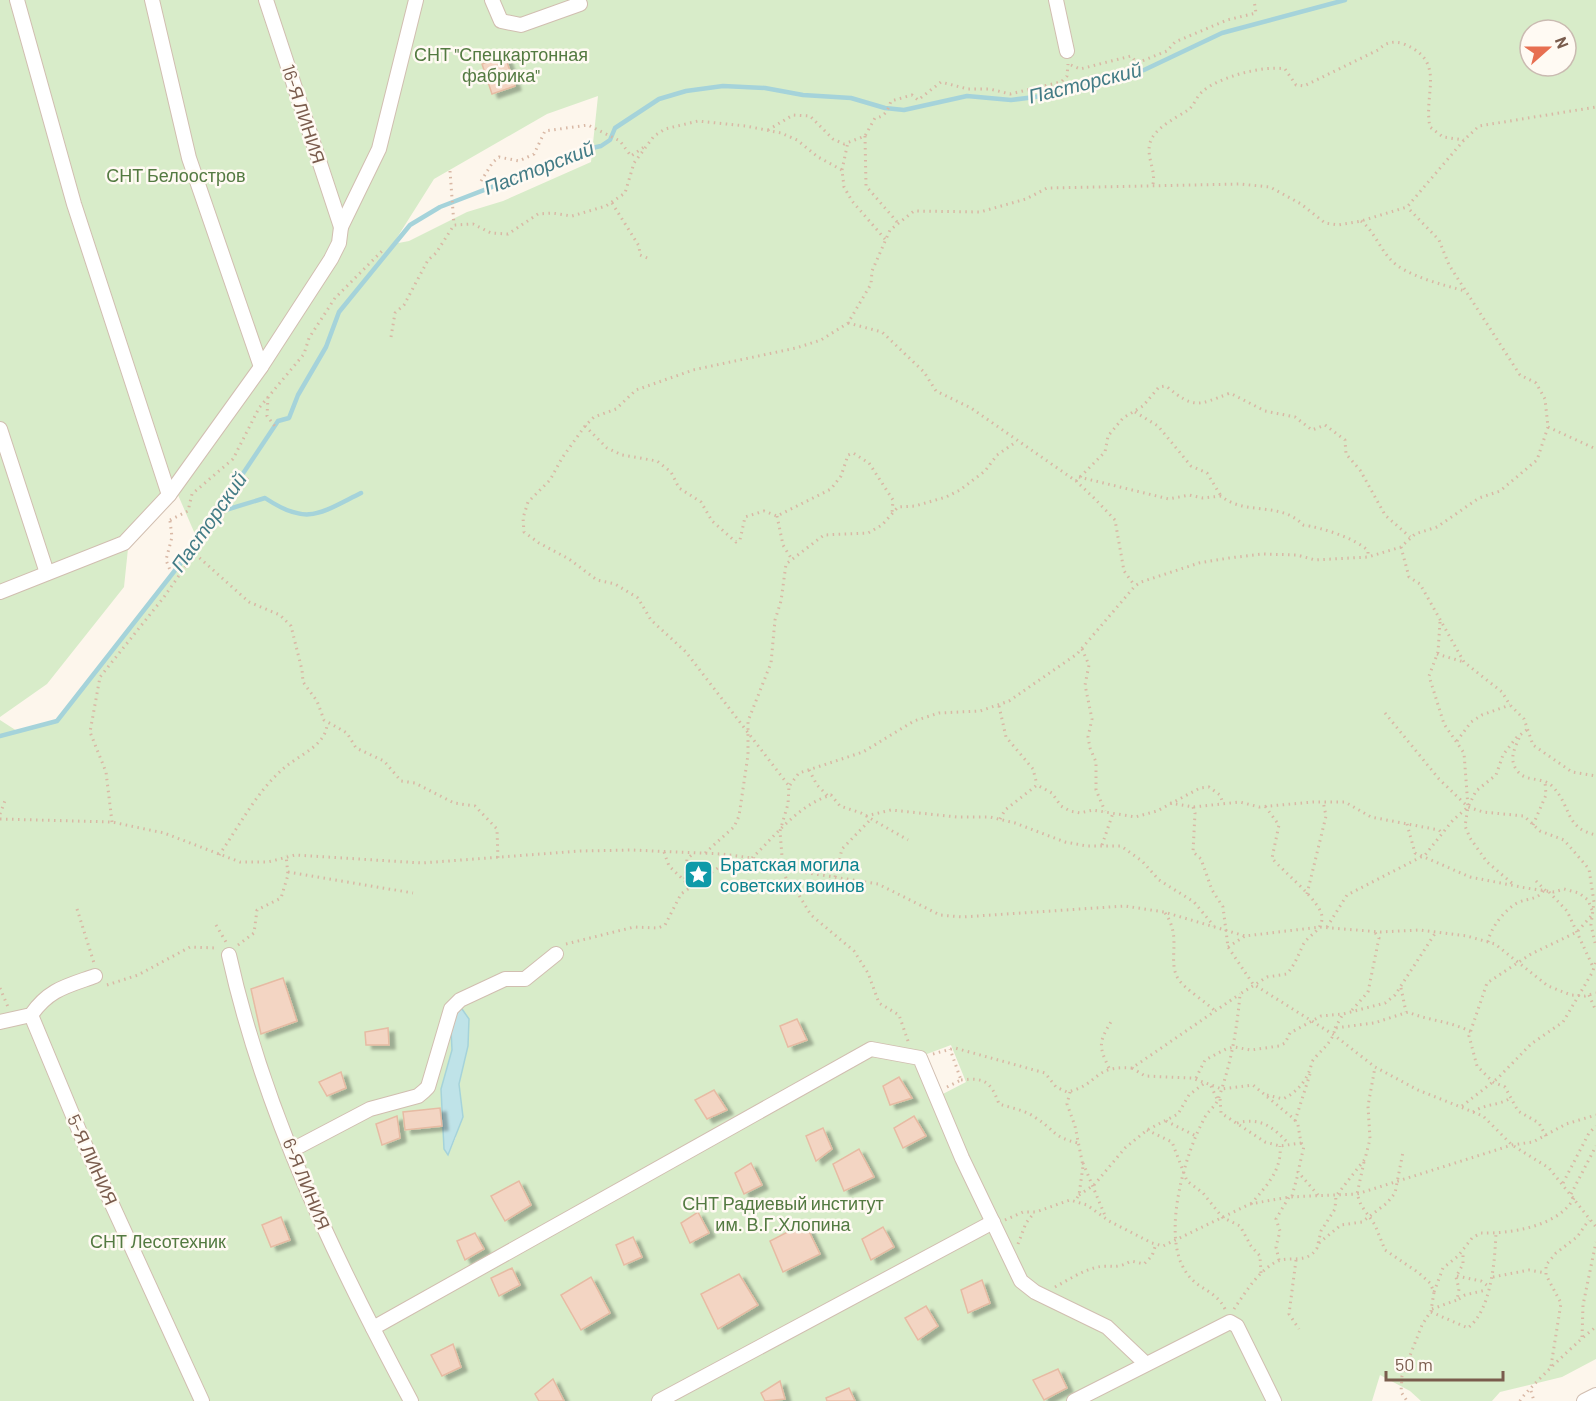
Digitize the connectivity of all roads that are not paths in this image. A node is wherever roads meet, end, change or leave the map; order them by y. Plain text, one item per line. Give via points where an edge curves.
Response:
1 (17, 0) edge
2 (152, 0) edge
3 (266, 0) edge
4 (416, 0) edge
5 (492, 0) edge
6 (1056, 0) edge
7 (580, 4) dead end
8 (1068, 58) road end
9 (341, 227) junction
10 (261, 367) junction
11 (0, 429) edge
12 (169, 495) junction
13 (47, 573) junction
14 (0, 592) edge
15 (556, 954) road end
16 (229, 955) road end
17 (95, 976) road end
18 (31, 1015) junction
19 (6, 1019) edge
20 (292, 1150) junction
21 (993, 1222) junction
22 (373, 1328) junction
23 (1145, 1363) junction
24 (1596, 1395) edge
25 (202, 1401) edge
26 (411, 1401) edge
27 (659, 1401) edge
28 (1074, 1401) edge
29 (1274, 1401) edge
30 (1584, 1401) edge

1 - 12 street via 74,204
2 - 10 street via 189,158
3 - 9 street, 16-Я ЛИНИЯ
4 - 9 street via 379,149
5 - 7 street via 501,21 512,25
6 - 8 street
9 - 10 street via 331,259
10 - 12 street
11 - 13 street
12 - 13 street via 124,543
13 - 14 street
15 - 20 street via 525,979 505,979 460,1000 451,1009 428,1087 418,1096 370,1109
16 - 20 street, 6-Я ЛИНИЯ via 250,1044
17 - 18 street via 51,992
18 - 19 street
18 - 25 street, 5-Я ЛИНИЯ via 88,1152
20 - 22 street, 6-Я ЛИНИЯ via 336,1258
21 - 22 street via 919,1058 872,1049
21 - 23 street via 1021,1281 1035,1292 1107,1327
21 - 27 street
22 - 26 street, 6-Я ЛИНИЯ
23 - 28 street
23 - 29 street via 1229,1320 1238,1328
24 - 30 street

